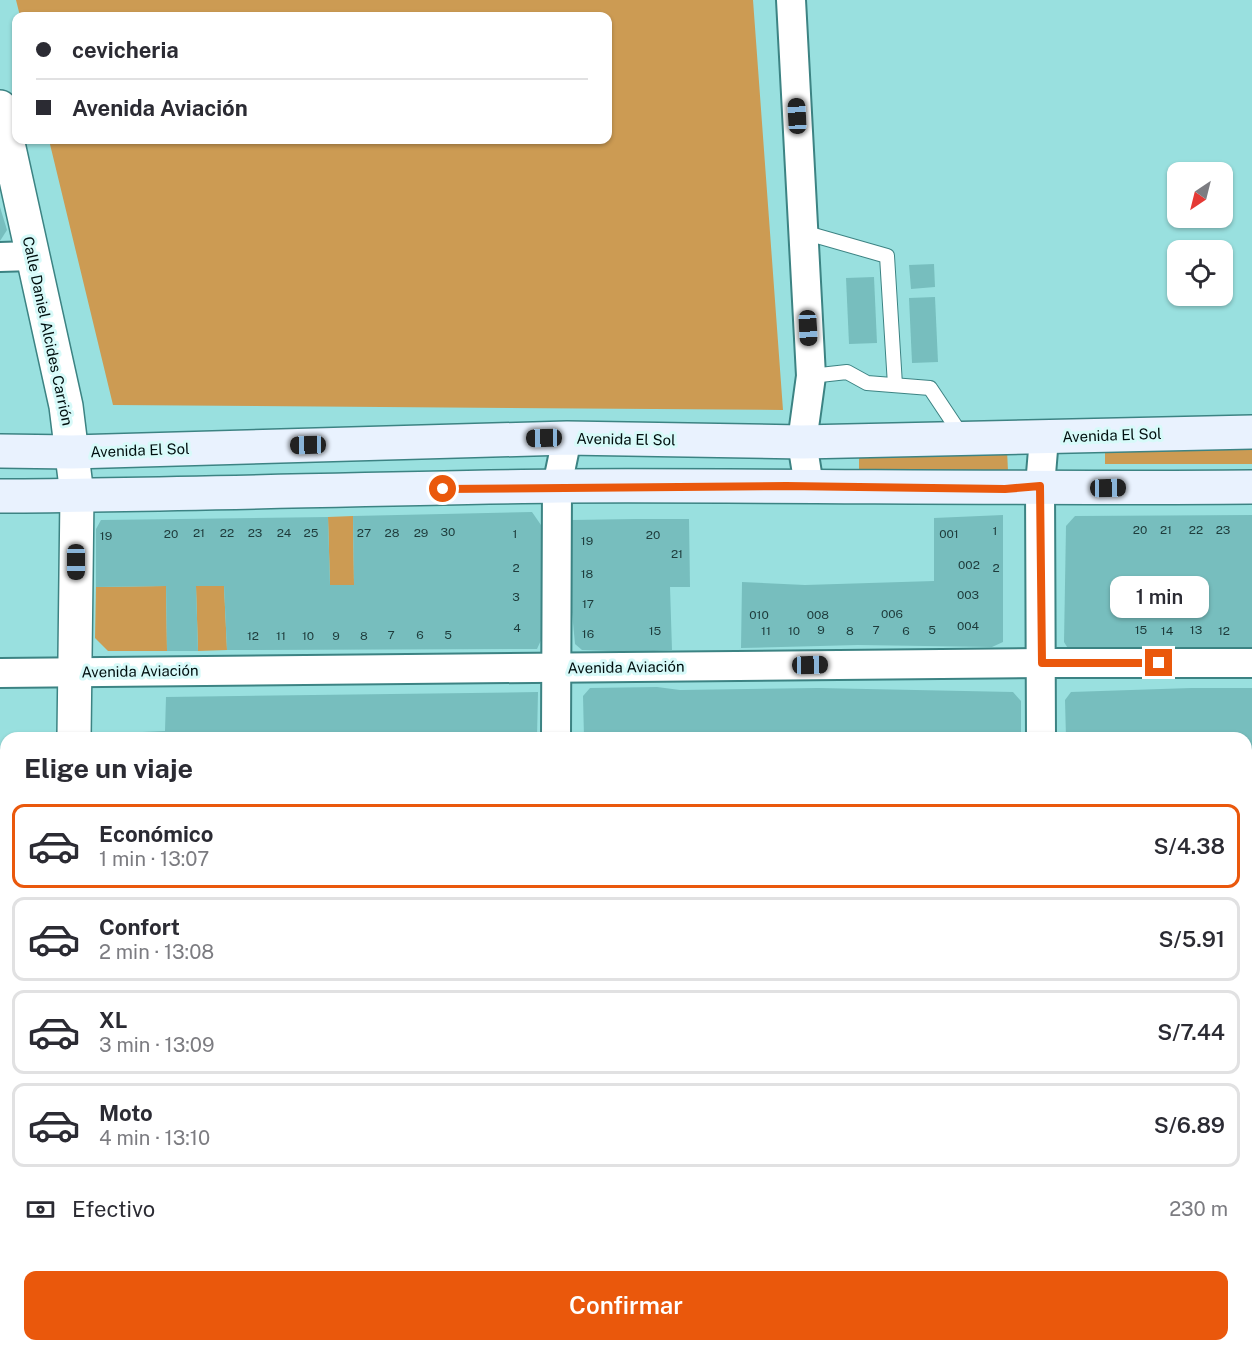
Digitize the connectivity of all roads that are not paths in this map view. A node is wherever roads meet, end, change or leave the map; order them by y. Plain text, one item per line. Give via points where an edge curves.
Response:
1 (791, 0) edge
2 (0, 107) edge
3 (803, 232) junction
4 (32, 256) junction
5 (0, 257) edge
6 (811, 376) junction
7 (896, 385) junction
8 (1252, 432) edge
9 (567, 438) junction
10 (963, 438) junction
11 (1044, 438) junction
12 (802, 442) junction
13 (0, 451) edge
14 (72, 452) junction
15 (557, 486) junction
16 (809, 486) junction
17 (1040, 486) junction
18 (1252, 487) edge
19 (77, 495) junction
20 (0, 496) edge
21 (1042, 663) junction
22 (1252, 663) edge
23 (556, 668) junction
24 (75, 672) junction
25 (0, 673) edge
26 (74, 732) edge
27 (556, 732) edge
28 (1041, 732) edge

1 - 3 street
2 - 4 street, Calle Daniel Alcides Carrión
3 - 6 street
3 - 7 lane via 887,256
4 - 5 street
4 - 14 street, Calle Daniel Alcides Carrión via 66,406
6 - 7 lane via 847,372 867,383
6 - 12 street
7 - 10 lane via 930,388
8 - 11 main road, Avenida El Sol
9 - 12 main road, Avenida El Sol
9 - 14 main road, Avenida El Sol
9 - 15 street
10 - 11 main road, Avenida El Sol
10 - 12 main road, Avenida El Sol
11 - 17 street
12 - 16 street
13 - 14 main road, Avenida El Sol
14 - 19 street, Calle Daniel Alcides Carrión
15 - 16 main road
15 - 19 main road
15 - 23 street
16 - 17 main road
17 - 18 main road
17 - 21 street
19 - 20 main road
19 - 24 street, Calle Daniel Alcides Carrión
21 - 22 street, Avenida Aviación
21 - 23 street, Avenida Aviación
21 - 28 street
23 - 24 street, Avenida Aviación
23 - 27 street
24 - 25 street, Avenida Aviación
24 - 26 street, Calle Daniel Alcides Carrión

